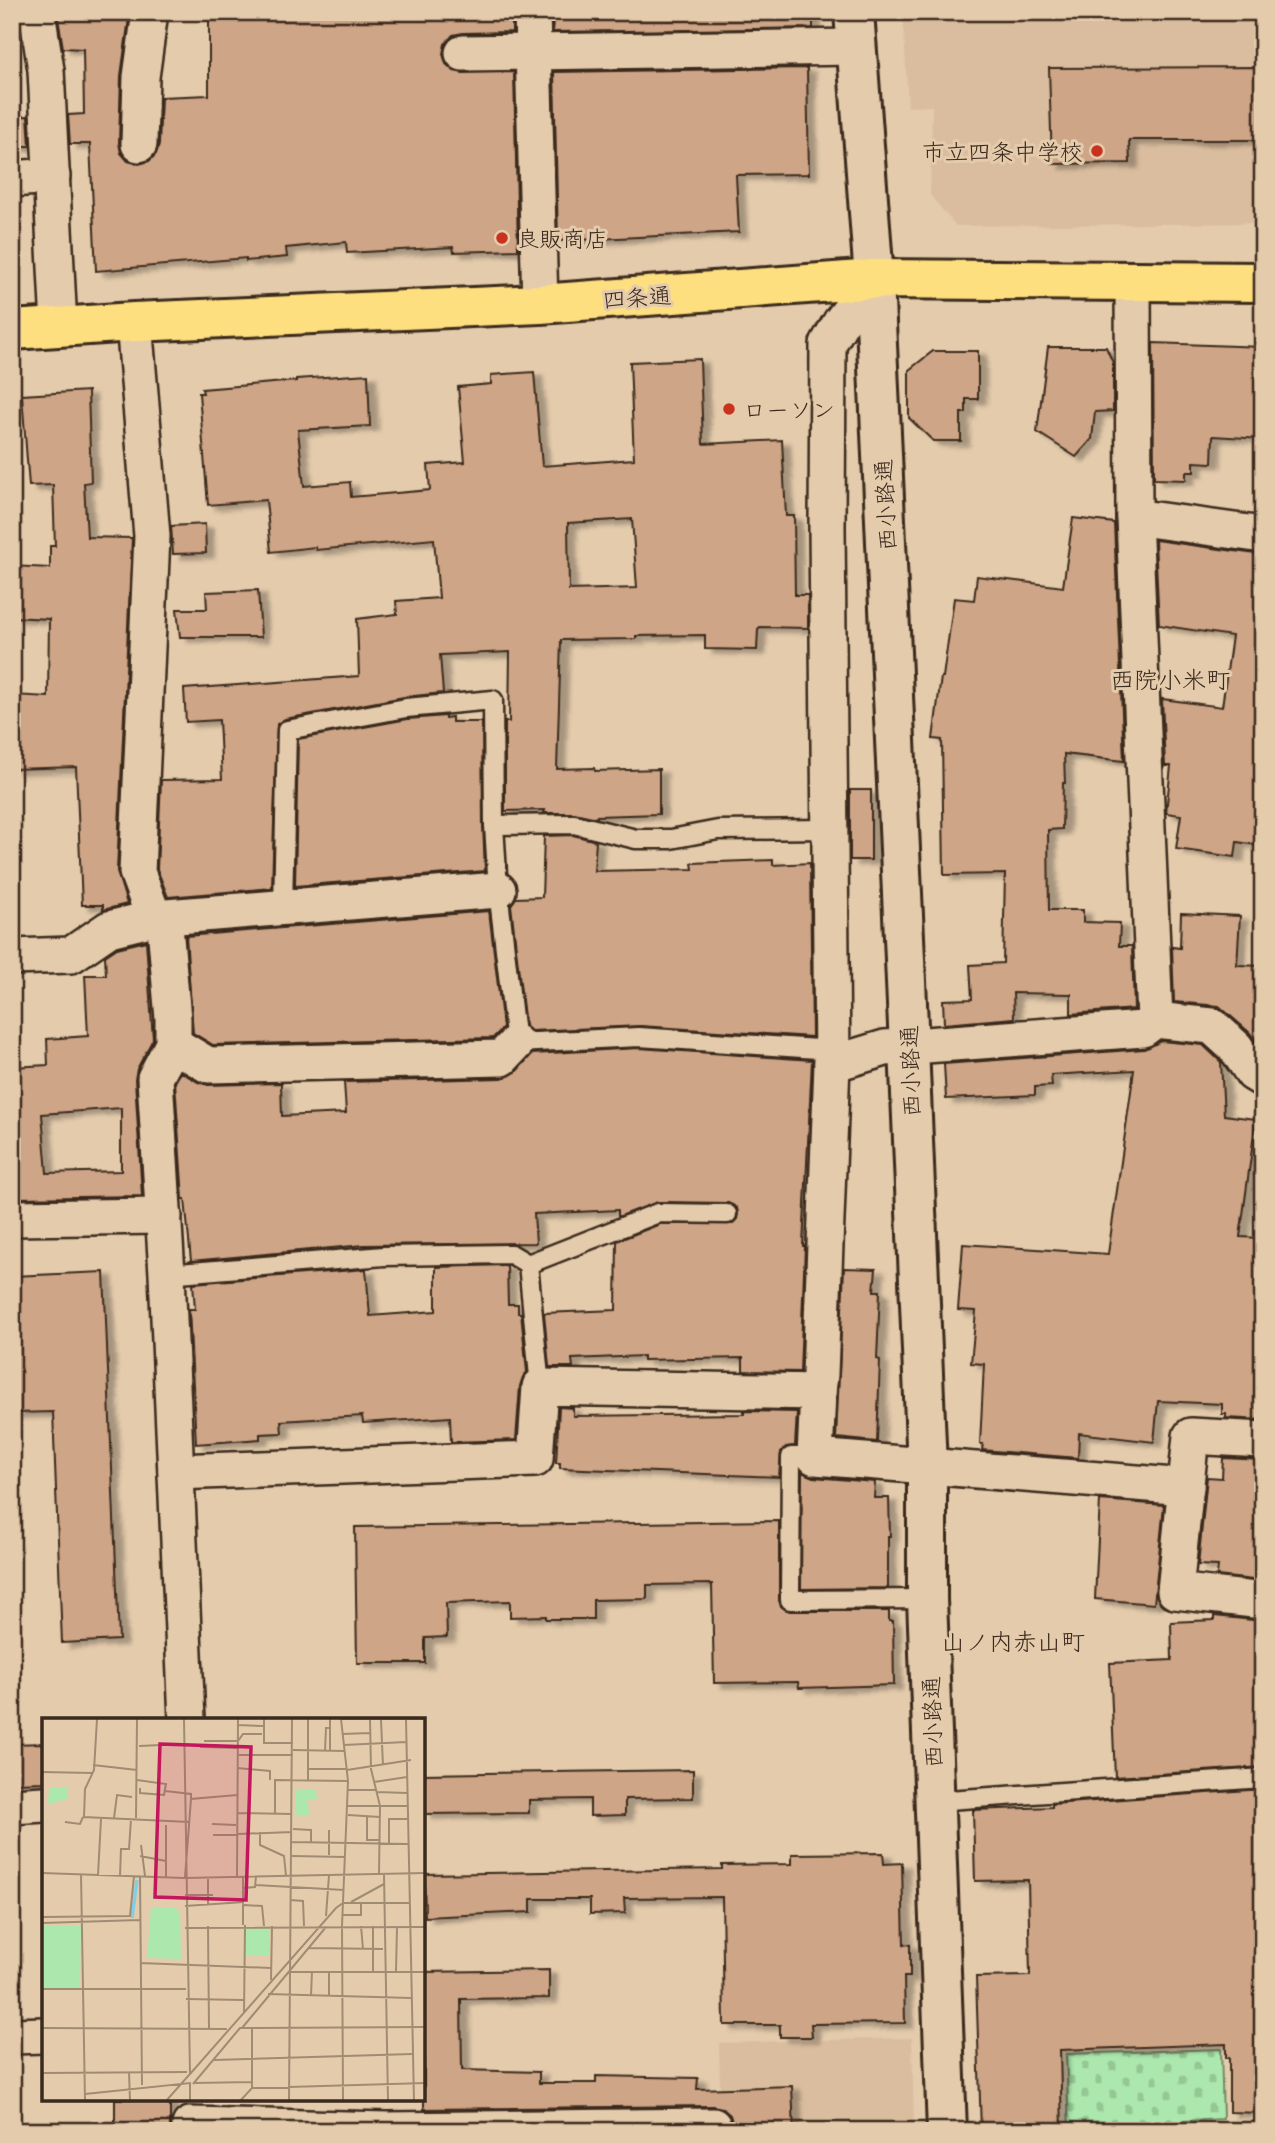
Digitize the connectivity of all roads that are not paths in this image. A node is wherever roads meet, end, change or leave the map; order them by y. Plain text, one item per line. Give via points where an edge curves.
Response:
1 (37, 12) edge
2 (150, 12) edge
3 (532, 12) edge
4 (855, 30) edge
5 (534, 51) junction
6 (463, 53) dead end
7 (139, 144) dead end
8 (52, 177) junction
9 (12, 179) edge
10 (874, 279) junction
11 (1133, 282) junction
12 (1263, 282) edge
13 (540, 304) junction
14 (134, 323) junction
15 (59, 327) junction
16 (12, 330) edge
17 (1134, 517) junction
18 (1263, 535) edge
19 (494, 825) junction
20 (829, 829) junction
21 (498, 890) junction
22 (283, 907) junction
23 (155, 918) junction
24 (12, 957) edge
25 (1155, 1020) junction
26 (516, 1043) junction
27 (173, 1044) junction
28 (909, 1047) junction
29 (832, 1057) junction
30 (1263, 1079) edge
31 (727, 1214) dead end
32 (164, 1216) junction
33 (12, 1218) edge
34 (528, 1264) junction
35 (167, 1275) junction
36 (540, 1387) junction
37 (818, 1392) junction
38 (1263, 1440) edge
39 (815, 1457) junction
40 (927, 1467) junction
41 (176, 1472) junction
42 (1186, 1487) junction
43 (927, 1599) junction
44 (1263, 1601) edge
45 (187, 1718) edge
46 (1263, 1778) edge
47 (934, 1801) junction
48 (42, 1804) edge
49 (12, 1806) edge
50 (42, 2035) edge
51 (12, 2036) edge
52 (189, 2118) edge
53 (713, 2126) dead end
54 (947, 2131) edge

1 - 8 street via 46,69
2 - 7 street via 141,77
3 - 5 street
4 - 5 street
4 - 10 street, 西小路通
5 - 6 street
5 - 13 street
8 - 9 street
8 - 15 street
10 - 11 main road, 四条通
10 - 13 main road, 四条通
10 - 20 street via 828,344
10 - 28 street, 西小路通
11 - 12 main road, 四条通
11 - 17 street
13 - 14 main road, 四条通
14 - 15 main road, 四条通
14 - 23 street via 152,536 137,872
15 - 16 main road, 四条通
17 - 18 street
17 - 25 street
19 - 20 lane via 574,824 636,839 671,839 718,830
19 - 21 lane
19 - 22 lane via 493,700 406,708 286,730
20 - 29 street
21 - 22 street
21 - 26 lane
22 - 23 street
23 - 24 street via 109,929 71,954
23 - 27 street via 164,926
25 - 28 street via 1143,1029
25 - 30 street via 1212,1026
26 - 27 street via 502,1058 208,1065
26 - 29 lane via 639,1037
27 - 32 street via 155,1078
28 - 29 street
28 - 40 street, 西小路通
29 - 37 street
31 - 34 lane via 658,1213
32 - 33 street
32 - 35 street
34 - 35 lane via 510,1254 384,1256
34 - 36 lane
35 - 41 street
36 - 37 street
36 - 41 street via 535,1459
37 - 39 street
38 - 42 street via 1191,1436
39 - 40 street
39 - 43 lane via 791,1457 790,1600
40 - 42 street
40 - 43 street, 西小路通
41 - 45 street
42 - 44 street via 1175,1591
43 - 47 street, 西小路通
46 - 47 lane
47 - 54 street, 西小路通
48 - 49 street
50 - 51 street
52 - 53 street via 387,2130

